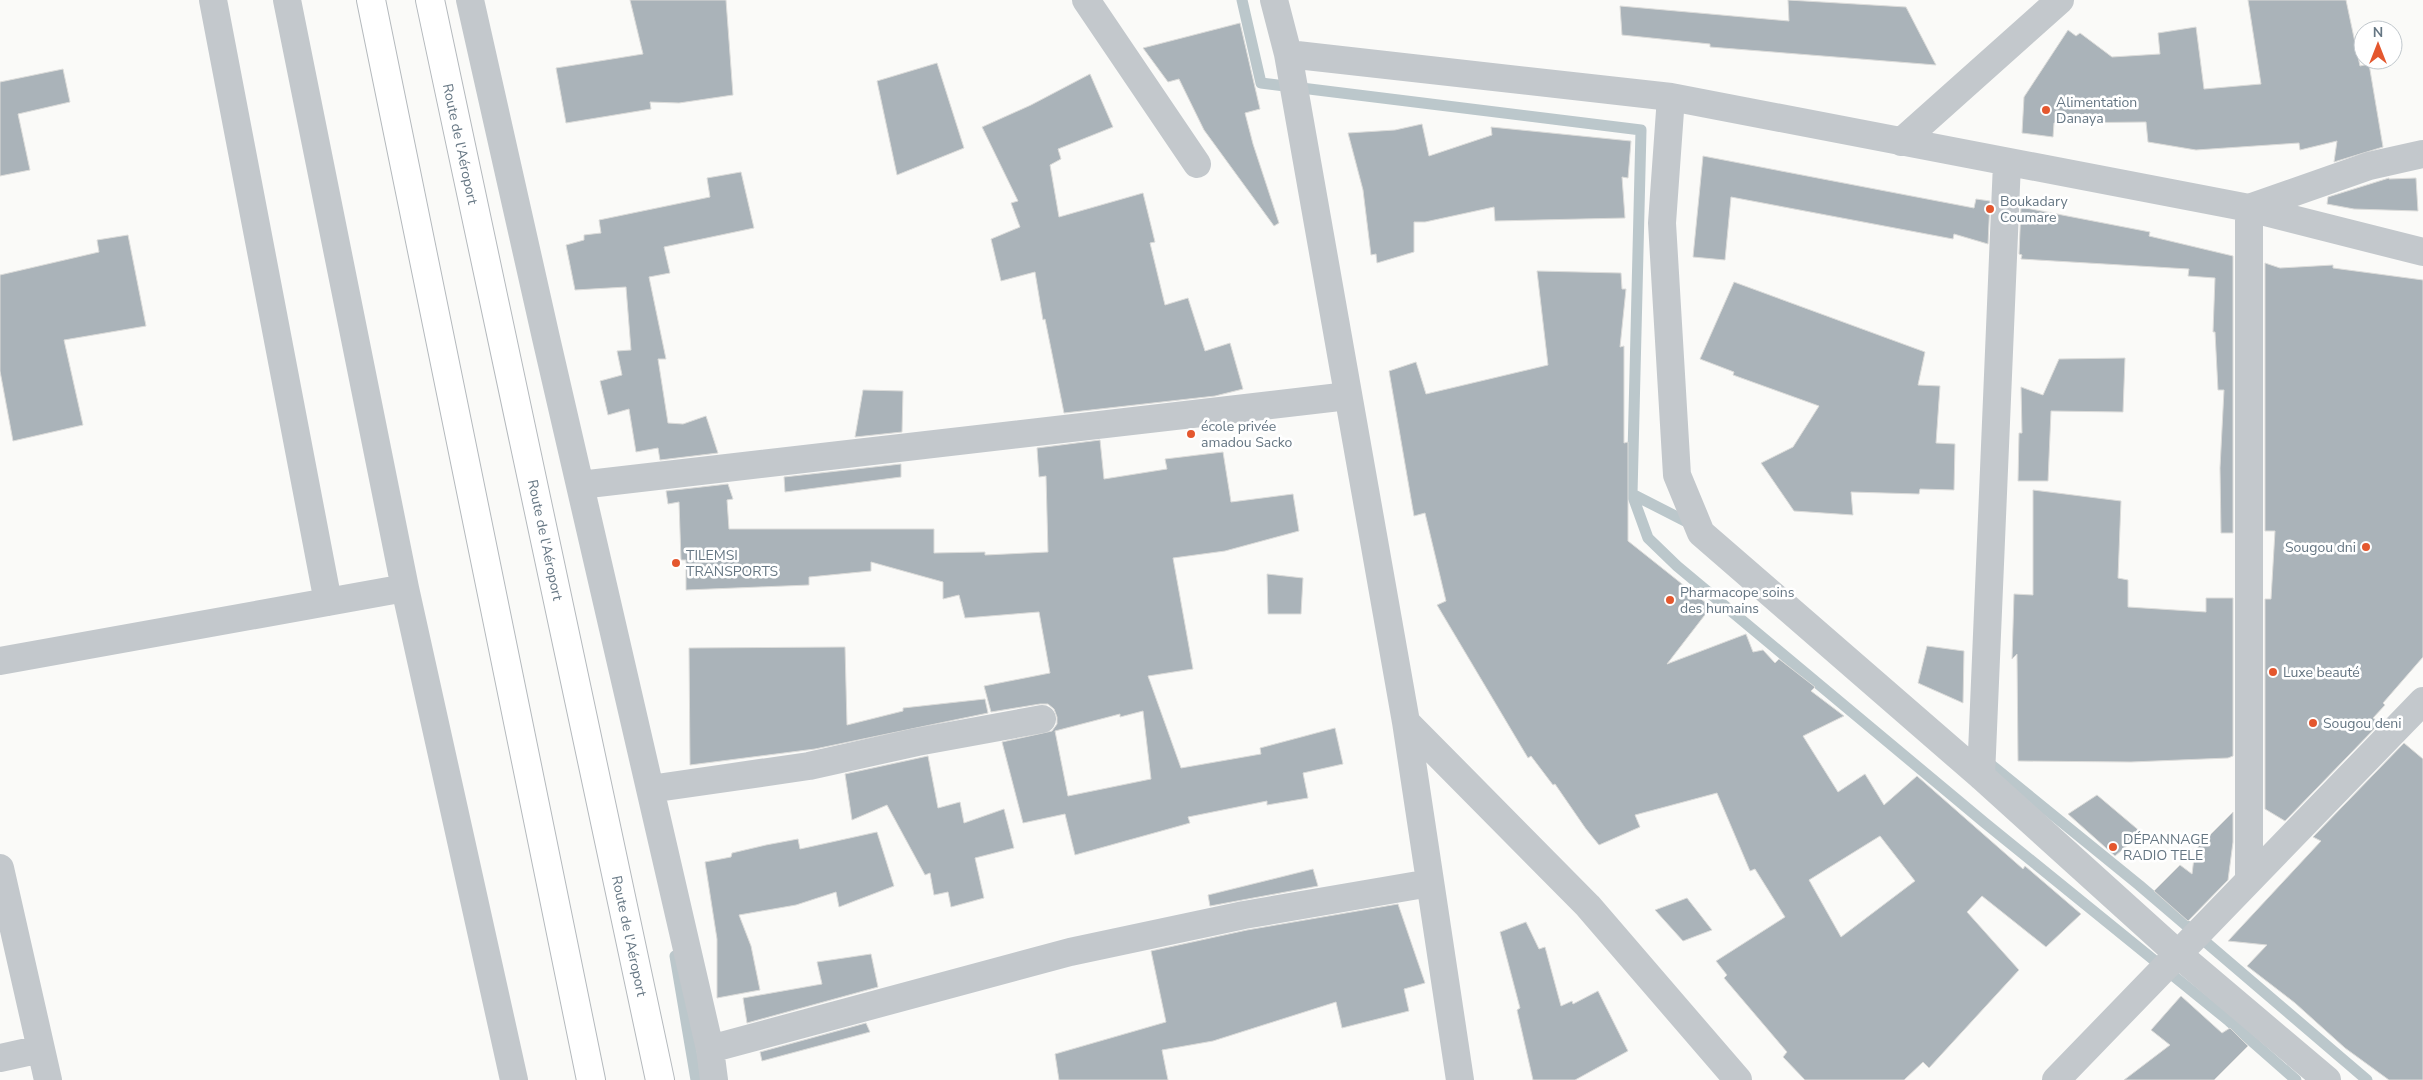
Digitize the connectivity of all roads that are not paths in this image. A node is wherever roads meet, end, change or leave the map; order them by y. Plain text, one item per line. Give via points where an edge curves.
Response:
1 (213, 0) edge
2 (287, 0) edge
3 (371, 0) edge
4 (430, 0) edge
5 (470, 0) edge
6 (1086, 0) edge
7 (1274, 0) edge
8 (2060, 0) edge
9 (1288, 54) junction
10 (1671, 97) junction
11 (1901, 142) junction
12 (2423, 154) edge
13 (2007, 163) junction
14 (1197, 164) dead end
15 (2249, 208) junction
16 (2423, 252) edge
17 (1348, 396) junction
18 (580, 485) junction
19 (405, 588) junction
20 (328, 602) junction
21 (0, 661) edge
22 (2423, 701) edge
23 (1042, 719) dead end
24 (1406, 722) junction
25 (1981, 776) junction
26 (650, 788) junction
27 (0, 868) edge
28 (2249, 880) junction
29 (1430, 883) junction
30 (2178, 954) junction
31 (41, 1049) junction
32 (710, 1049) junction
33 (0, 1058) edge
34 (48, 1080) edge
35 (514, 1080) edge
36 (591, 1080) edge
37 (660, 1080) edge
38 (714, 1080) edge
39 (1460, 1080) edge
40 (1738, 1080) edge
41 (2056, 1080) edge
42 (2327, 1080) edge

1 - 20 street
2 - 19 street
3 - 36 highway
4 - 37 highway, Route de l'Aéroport
5 - 18 street
6 - 14 street
7 - 9 street
8 - 11 street
9 - 10 street
9 - 17 street
10 - 11 street
10 - 25 street via 1662,223 1677,475 1701,533
11 - 13 street
12 - 15 street via 2369,166
13 - 15 street
13 - 25 street
15 - 16 street
15 - 28 street
17 - 18 street
17 - 24 street
18 - 26 street
19 - 20 street
19 - 35 street
20 - 21 street
22 - 28 street
23 - 26 street via 809,766
24 - 29 street
24 - 40 street via 1588,906
25 - 30 street
26 - 32 street
27 - 31 street
28 - 30 street
29 - 32 street via 1244,915 1070,952
29 - 39 street
30 - 41 street
30 - 42 street
31 - 33 street
31 - 34 street
32 - 38 street

